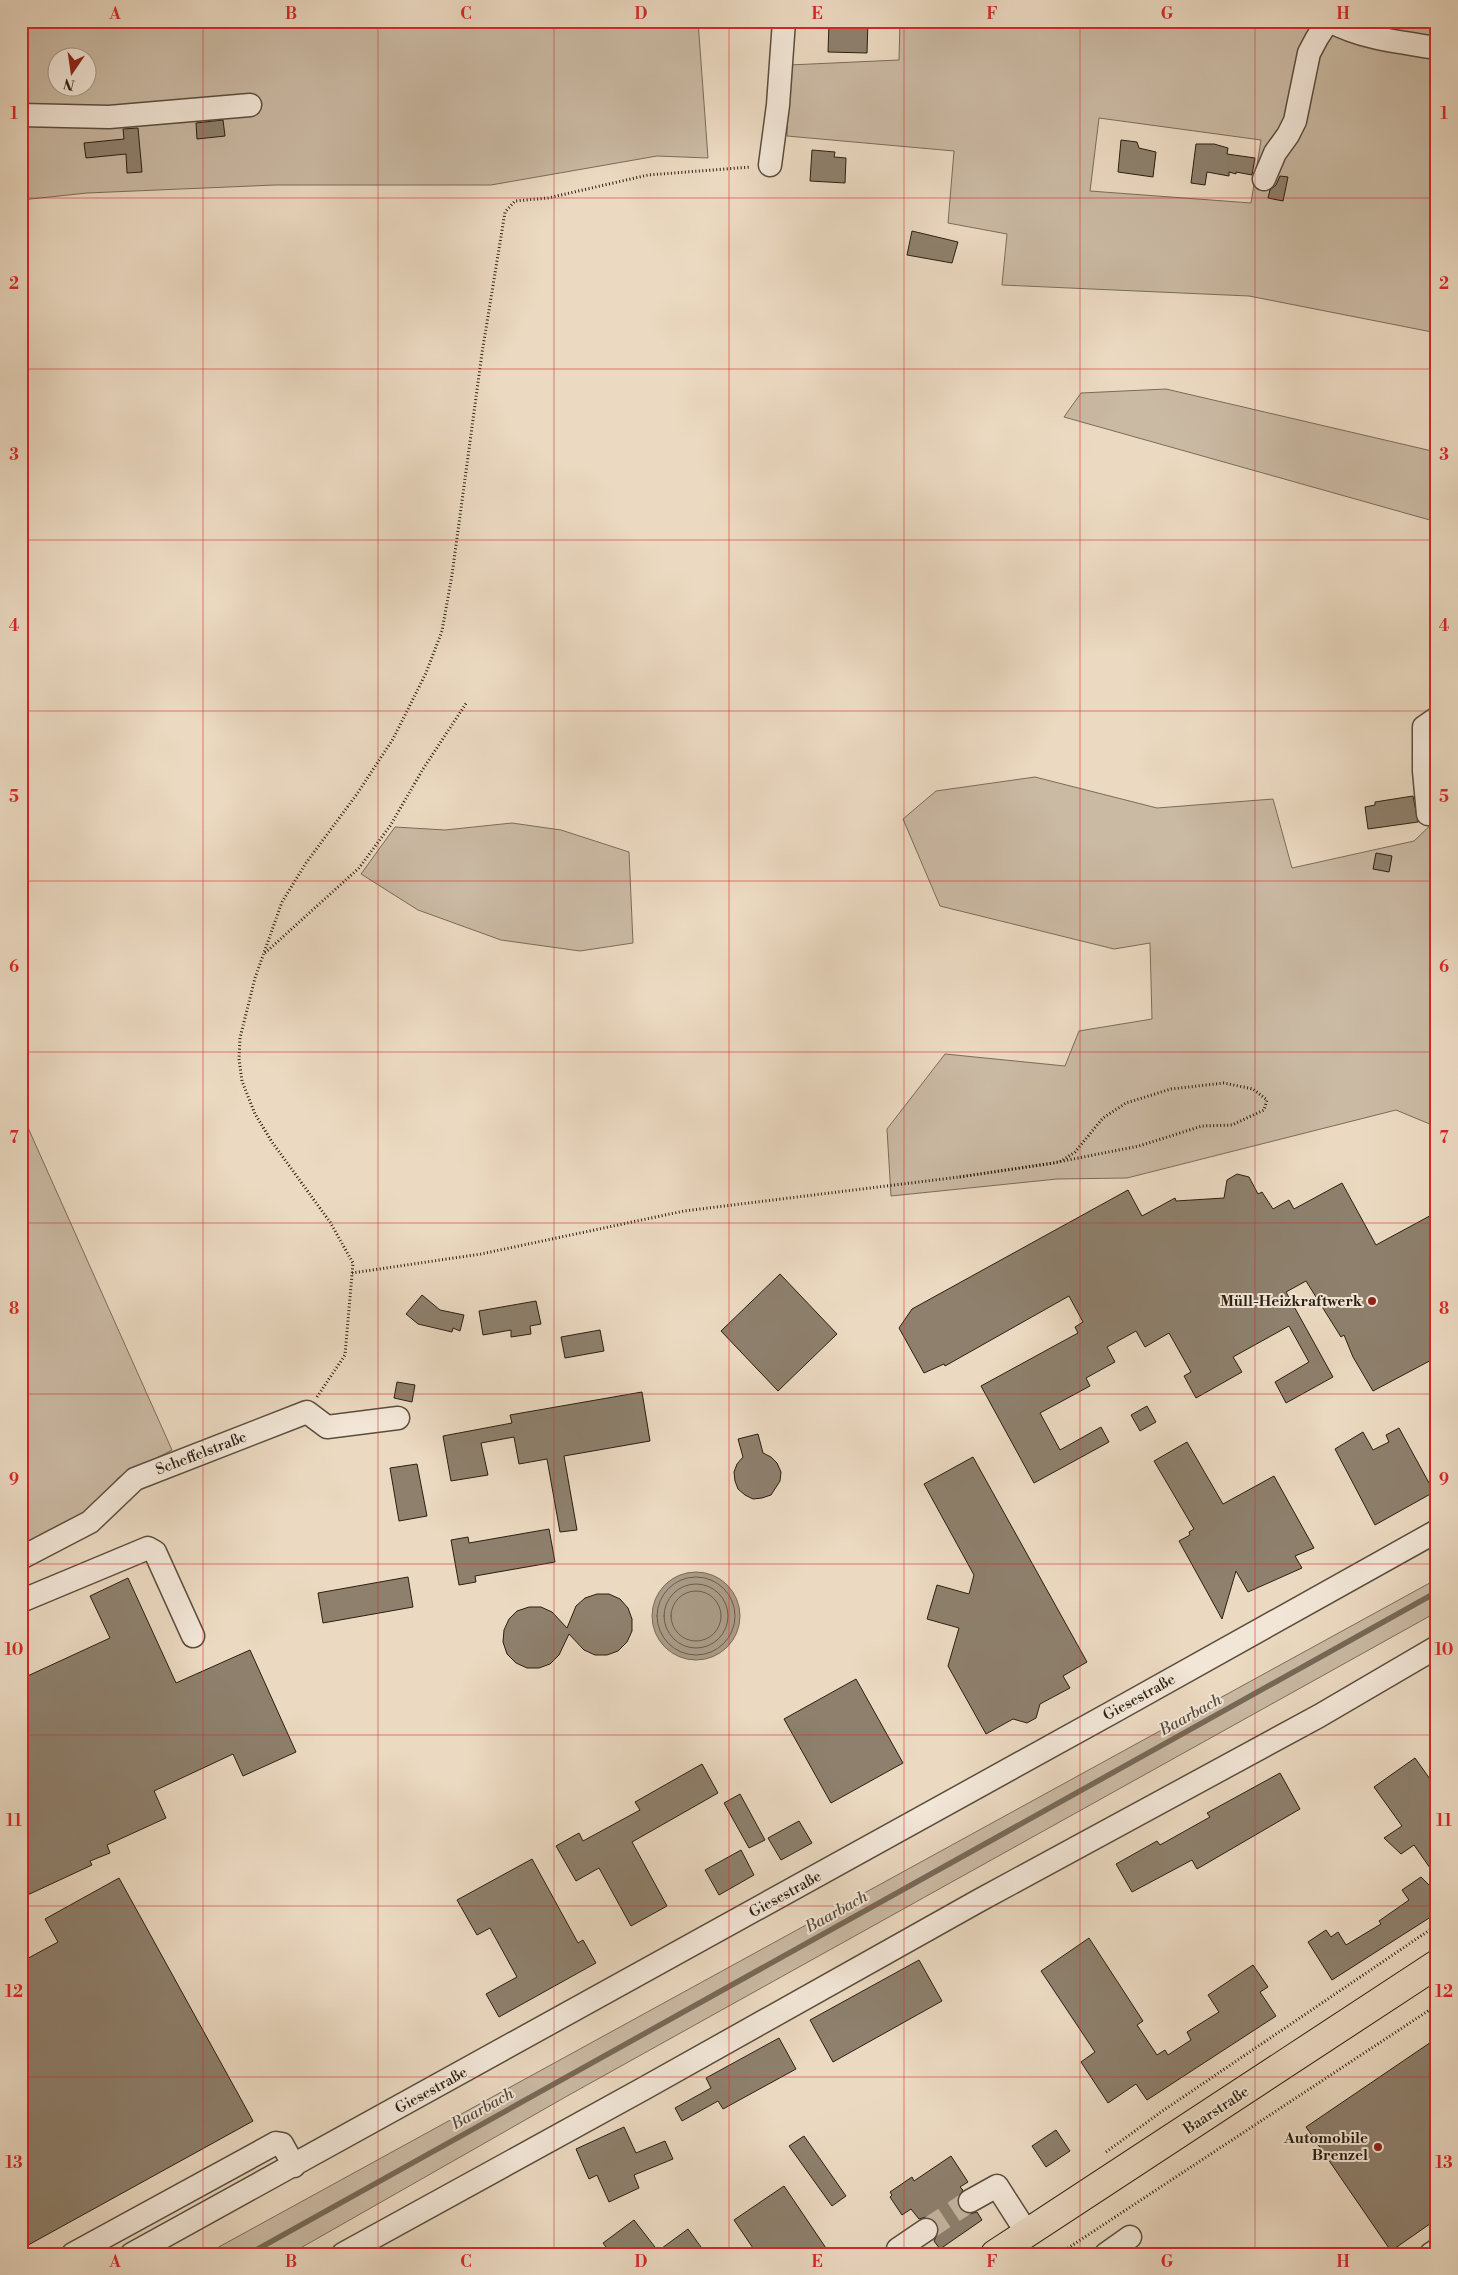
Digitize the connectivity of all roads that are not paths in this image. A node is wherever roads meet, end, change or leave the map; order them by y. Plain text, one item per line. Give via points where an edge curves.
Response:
1 (784, 21) edge
2 (1329, 21) edge
3 (1437, 48) edge
4 (250, 104) dead end
5 (21, 115) edge
6 (770, 165) road end
7 (1264, 179) dead end
8 (1437, 718) edge
9 (1428, 814) dead end
10 (398, 1418) dead end
11 (1437, 1531) edge
12 (21, 1558) edge
13 (21, 1601) edge
14 (193, 1636) dead end
15 (1437, 1647) edge
16 (1437, 1964) edge
17 (294, 2166) junction
18 (970, 2201) tunnel mouth
19 (926, 2230) tunnel mouth
20 (1027, 2233) junction
21 (1130, 2237) dead end
22 (1437, 2250) edge
23 (73, 2254) edge
24 (132, 2254) edge
25 (343, 2254) edge
26 (897, 2254) edge
27 (995, 2254) edge
28 (1106, 2254) edge
29 (1431, 2254) edge

1 - 6 street
2 - 3 street via 1347,30
2 - 7 street via 1310,53 1295,121 1275,152
4 - 5 street via 109,117
8 - 9 street via 1424,727
10 - 12 street, Scheffelstraße via 327,1427 307,1412 135,1479 90,1522
11 - 17 street, Giesestraße
13 - 14 street via 148,1548 155,1552
15 - 25 street via 1319,1716 980,1900
16 - 20 main road, Baarstraße
17 - 23 street via 282,2144 276,2143
17 - 24 street, Giesestraße
18 - 20 street via 997,2186
19 - 26 street via 898,2249
20 - 27 main road, Baarstraße
21 - 28 street
22 - 29 street

